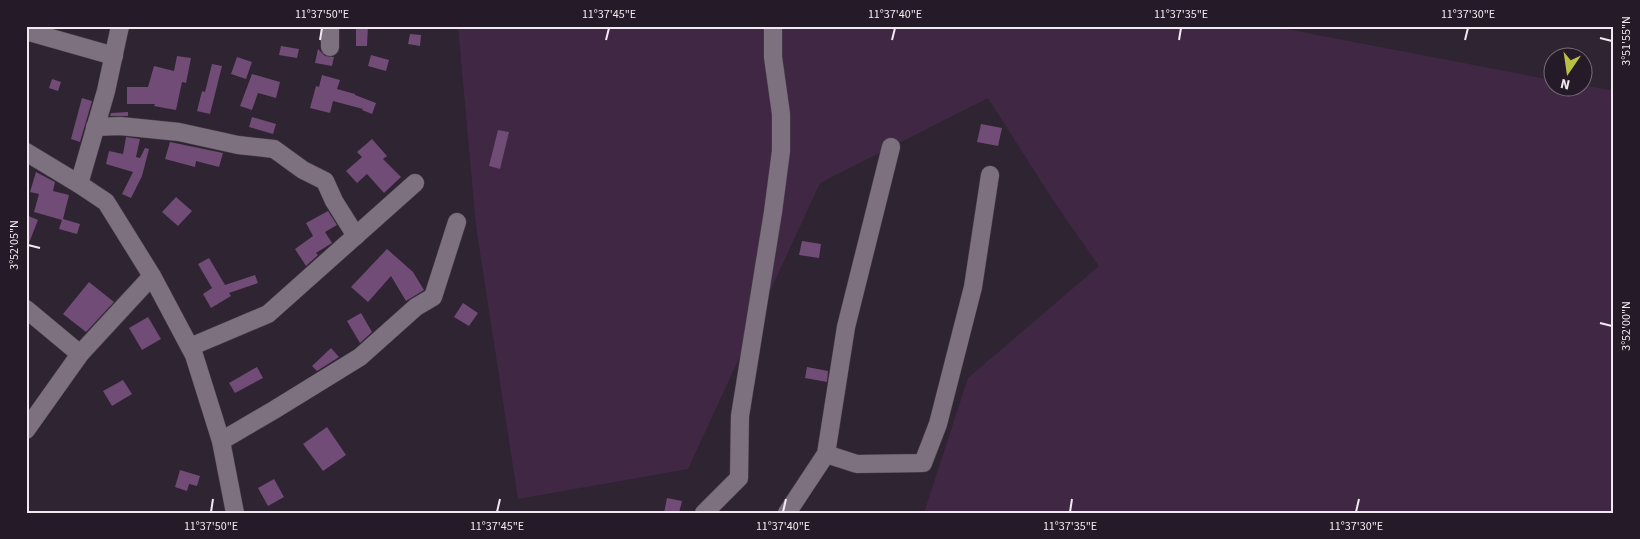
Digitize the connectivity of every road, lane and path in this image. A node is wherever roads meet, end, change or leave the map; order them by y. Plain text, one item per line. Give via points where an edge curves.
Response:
1 (120, 26) edge
2 (330, 26) edge
3 (773, 26) edge
4 (26, 31) edge
5 (330, 47) dead end
6 (114, 56) junction
7 (96, 127) junction
8 (891, 147) dead end
9 (26, 152) edge
10 (990, 175) dead end
11 (415, 183) dead end
12 (80, 184) junction
13 (458, 222) dead end
14 (356, 236) junction
15 (152, 276) junction
16 (26, 308) edge
17 (190, 347) junction
18 (80, 354) junction
19 (29, 418) edge
20 (221, 440) junction
21 (826, 454) junction
22 (235, 513) edge
23 (704, 513) edge
24 (787, 513) edge

1 - 6 street
2 - 5 street
3 - 23 street via 781,151 740,416 739,478
4 - 6 street
6 - 7 street
7 - 12 street
7 - 14 street via 180,132 274,149 325,181
8 - 21 street via 846,327
9 - 12 street
10 - 21 street via 973,287 938,424 923,463 857,464
11 - 14 street
12 - 15 street via 106,202
13 - 20 street via 433,297 416,307 360,358
14 - 17 street via 268,314
15 - 17 street
15 - 18 street
16 - 18 street
17 - 20 street
18 - 19 street
20 - 22 street
21 - 24 street

